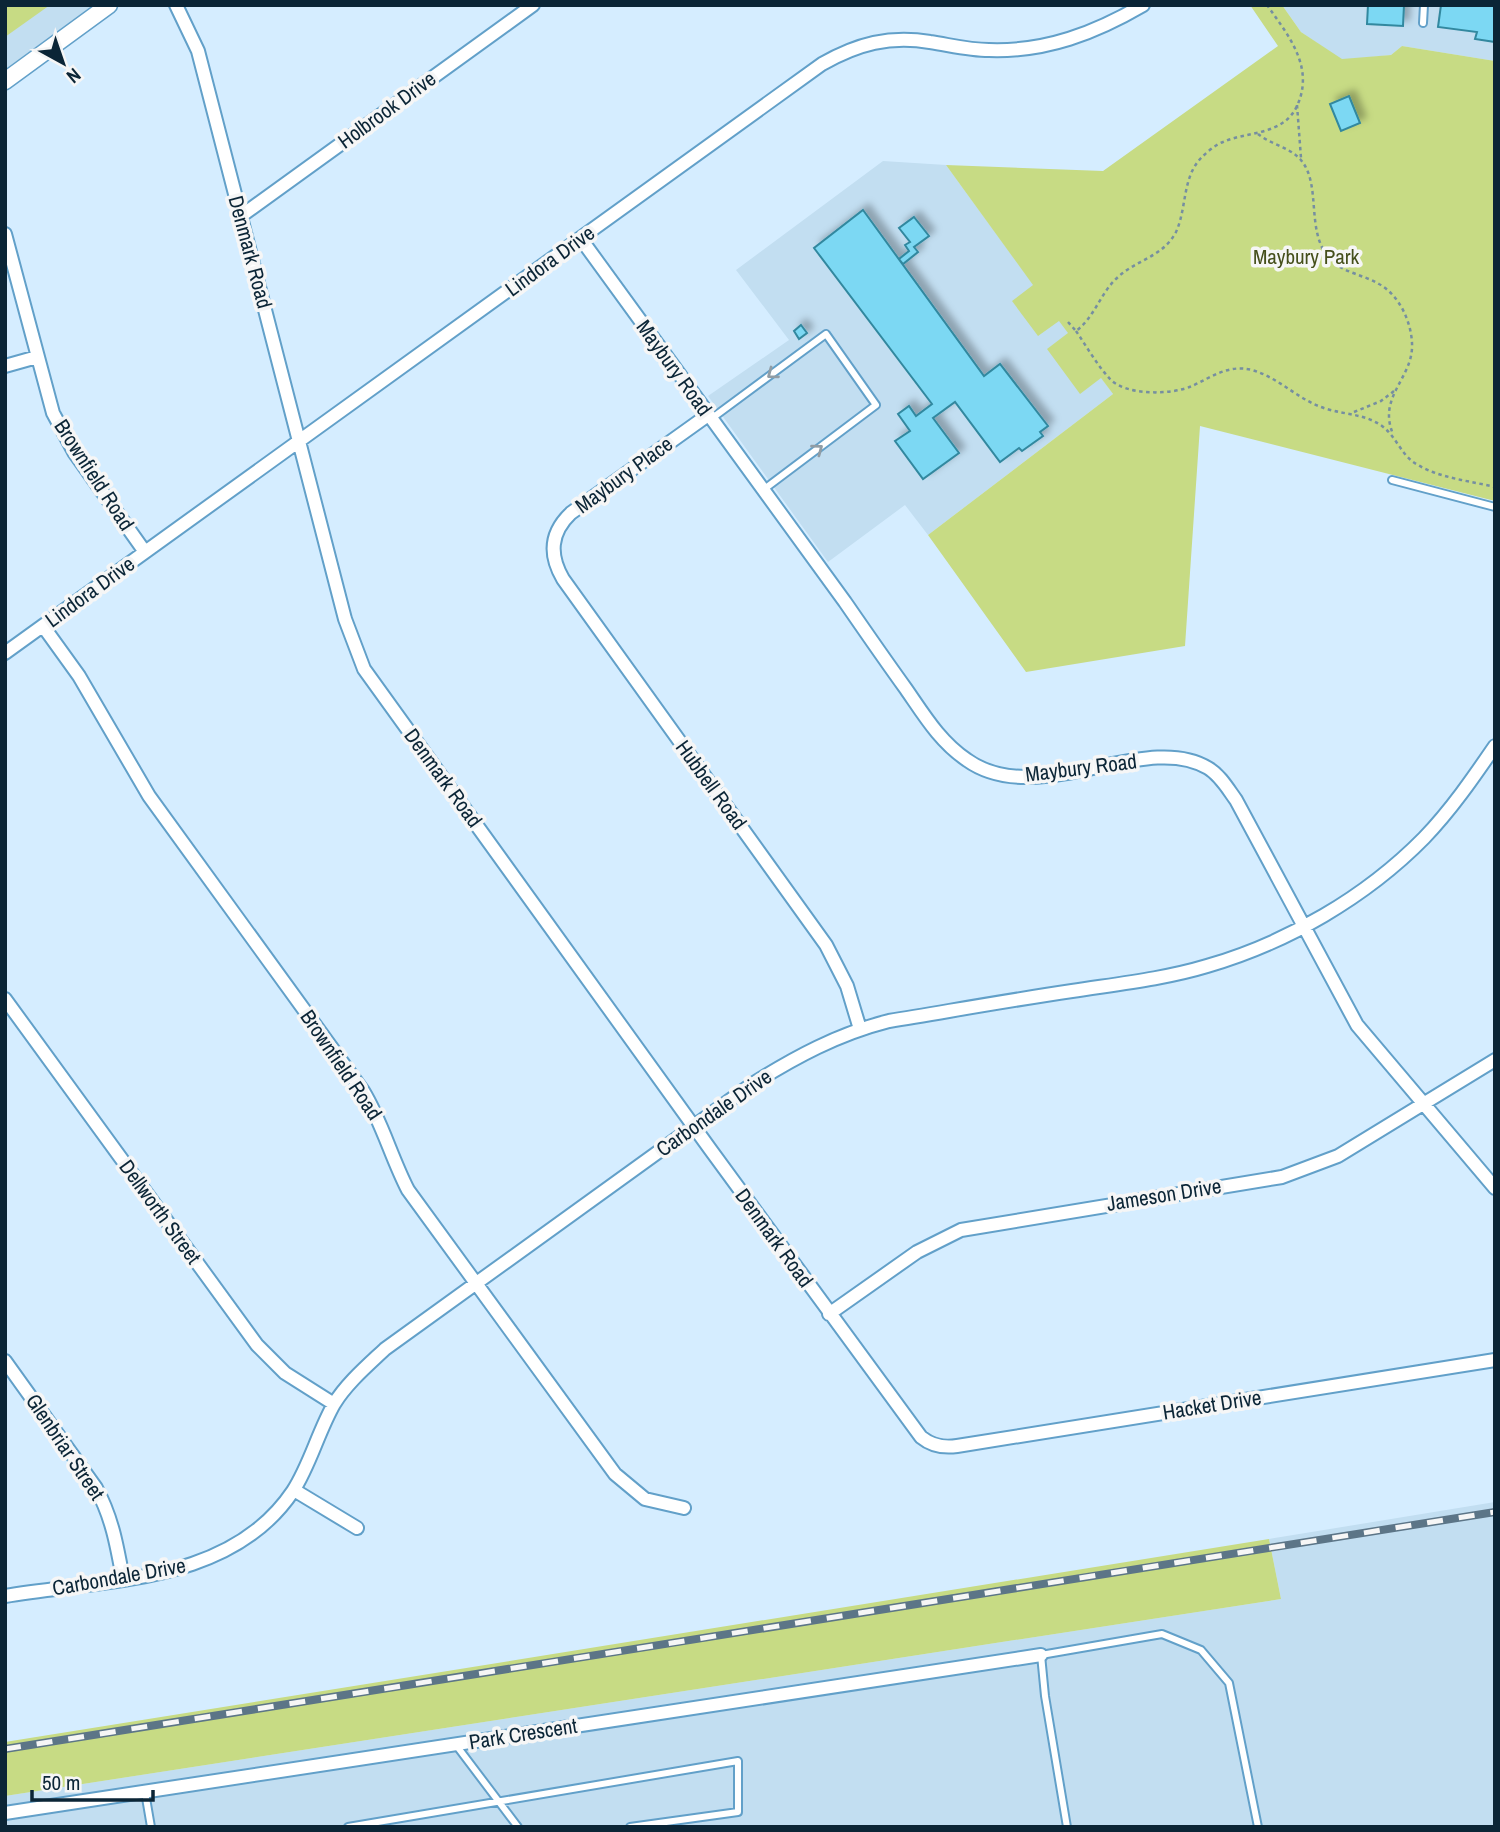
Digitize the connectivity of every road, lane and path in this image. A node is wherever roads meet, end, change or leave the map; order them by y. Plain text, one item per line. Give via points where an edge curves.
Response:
1 (109, 5) edge
2 (176, 5) edge
3 (533, 5) edge
4 (1143, 5) edge
5 (1267, 5) edge
6 (1424, 5) edge
7 (1423, 23) dead end
8 (5, 81) edge
9 (1297, 105) junction
10 (1258, 134) junction
11 (1301, 160) junction
12 (241, 215) junction
13 (5, 234) edge
14 (581, 239) junction
15 (1068, 322) dead end
16 (1076, 331) junction
17 (37, 357) junction
18 (5, 366) edge
19 (1394, 391) junction
20 (1352, 413) junction
21 (709, 417) junction
22 (1395, 440) junction
23 (300, 442) junction
24 (1392, 480) dead end
25 (1495, 487) edge
26 (763, 490) junction
27 (1495, 507) edge
28 (553, 546) joint
29 (145, 552) junction
30 (43, 626) junction
31 (5, 653) edge
32 (1495, 746) edge
33 (1303, 926) junction
34 (5, 999) edge
35 (860, 1029) junction
36 (1495, 1060) edge
37 (1423, 1105) junction
38 (694, 1127) junction
39 (1495, 1188) edge
40 (476, 1283) junction
41 (829, 1314) junction
42 (1495, 1360) edge
43 (5, 1361) edge
44 (334, 1405) junction
45 (930, 1444) joint
46 (294, 1490) junction
47 (684, 1508) dead end
48 (357, 1528) dead end
49 (123, 1579) junction
50 (5, 1596) edge
51 (1041, 1655) junction
52 (456, 1745) junction
53 (145, 1792) junction
54 (500, 1802) junction
55 (5, 1813) edge
56 (151, 1827) edge
57 (348, 1827) edge
58 (518, 1827) edge
59 (630, 1827) edge
60 (1067, 1827) edge
61 (1258, 1827) edge

1 - 8 street
2 - 12 street, Denmark Road via 198,51
3 - 12 street, Holbrook Drive
4 - 14 street, Lindora Drive via 1094,31 1040,47 988,50 911,40 859,45 822,64
5 - 9 path via 1298,53 1303,80
6 - 7 lane
9 - 10 path via 1286,119
9 - 11 path
10 - 11 path
10 - 16 path via 1222,142 1200,159 1188,183 1174,235 1163,249 1120,275 1087,323
11 - 19 path via 1311,189 1315,225 1327,255 1341,267 1379,284 1403,309 1412,356
12 - 23 street, Denmark Road
13 - 17 street, Brownfield Road
14 - 21 street, Maybury Road
14 - 23 street, Lindora Drive
15 - 16 path
16 - 20 path via 1111,381 1121,386 1162,393 1240,368 1267,375 1311,403
17 - 18 street
17 - 29 street, Brownfield Road via 63,433
19 - 20 path
19 - 22 path via 1389,423
20 - 22 path via 1382,426
21 - 26 street, Maybury Road
26 -> 21 lane via 876,405 826,334
21 - 28 street, Maybury Place via 571,513 559,527
22 - 25 path via 1418,465
23 - 29 street, Lindora Drive
23 - 38 street, Denmark Road via 345,619 364,668
24 - 27 lane
26 - 33 street, Maybury Road via 939,736 955,751 986,771 1017,776 1045,776 1152,758 1185,758 1208,768 1236,800
28 - 35 street, Hubbell Road via 555,564 564,579 826,945 847,986
29 - 30 street, Lindora Drive
30 - 31 street, Lindora Drive
30 - 40 street, Brownfield Road via 79,676 149,796 363,1090 408,1190
32 - 33 street, Carbondale Drive via 1423,839 1376,880
33 - 35 street, Carbondale Drive via 1205,967
33 - 37 street, Maybury Road via 1357,1025
34 - 44 street, Dellworth Street via 257,1345 285,1373
35 - 38 street, Carbondale Drive via 787,1062
36 - 37 street, Jameson Drive
37 - 39 street, Maybury Road
37 - 41 street, Jameson Drive via 1338,1156 1282,1177 961,1230 917,1252
38 - 40 street, Carbondale Drive
38 - 41 street, Denmark Road
40 - 44 street, Carbondale Drive via 385,1349
40 - 47 street, Brownfield Road via 615,1474 645,1499
41 - 45 street, Denmark Road via 912,1427
42 - 45 street, Hacket Drive via 957,1446
43 - 49 street, Glenbriar Street via 108,1510
44 - 46 street, Carbondale Drive
46 - 48 street
46 - 49 street, Carbondale Drive via 269,1518 224,1552 181,1568
49 - 50 street, Carbondale Drive
51 - 52 street, Park Crescent
51 - 60 lane
51 - 61 lane via 1162,1634 1201,1650 1228,1683
52 - 53 street, Park Crescent
52 - 54 lane
53 - 55 street, Park Crescent
53 - 56 lane
54 - 57 lane
54 - 58 lane
54 - 59 lane via 738,1761 738,1812

